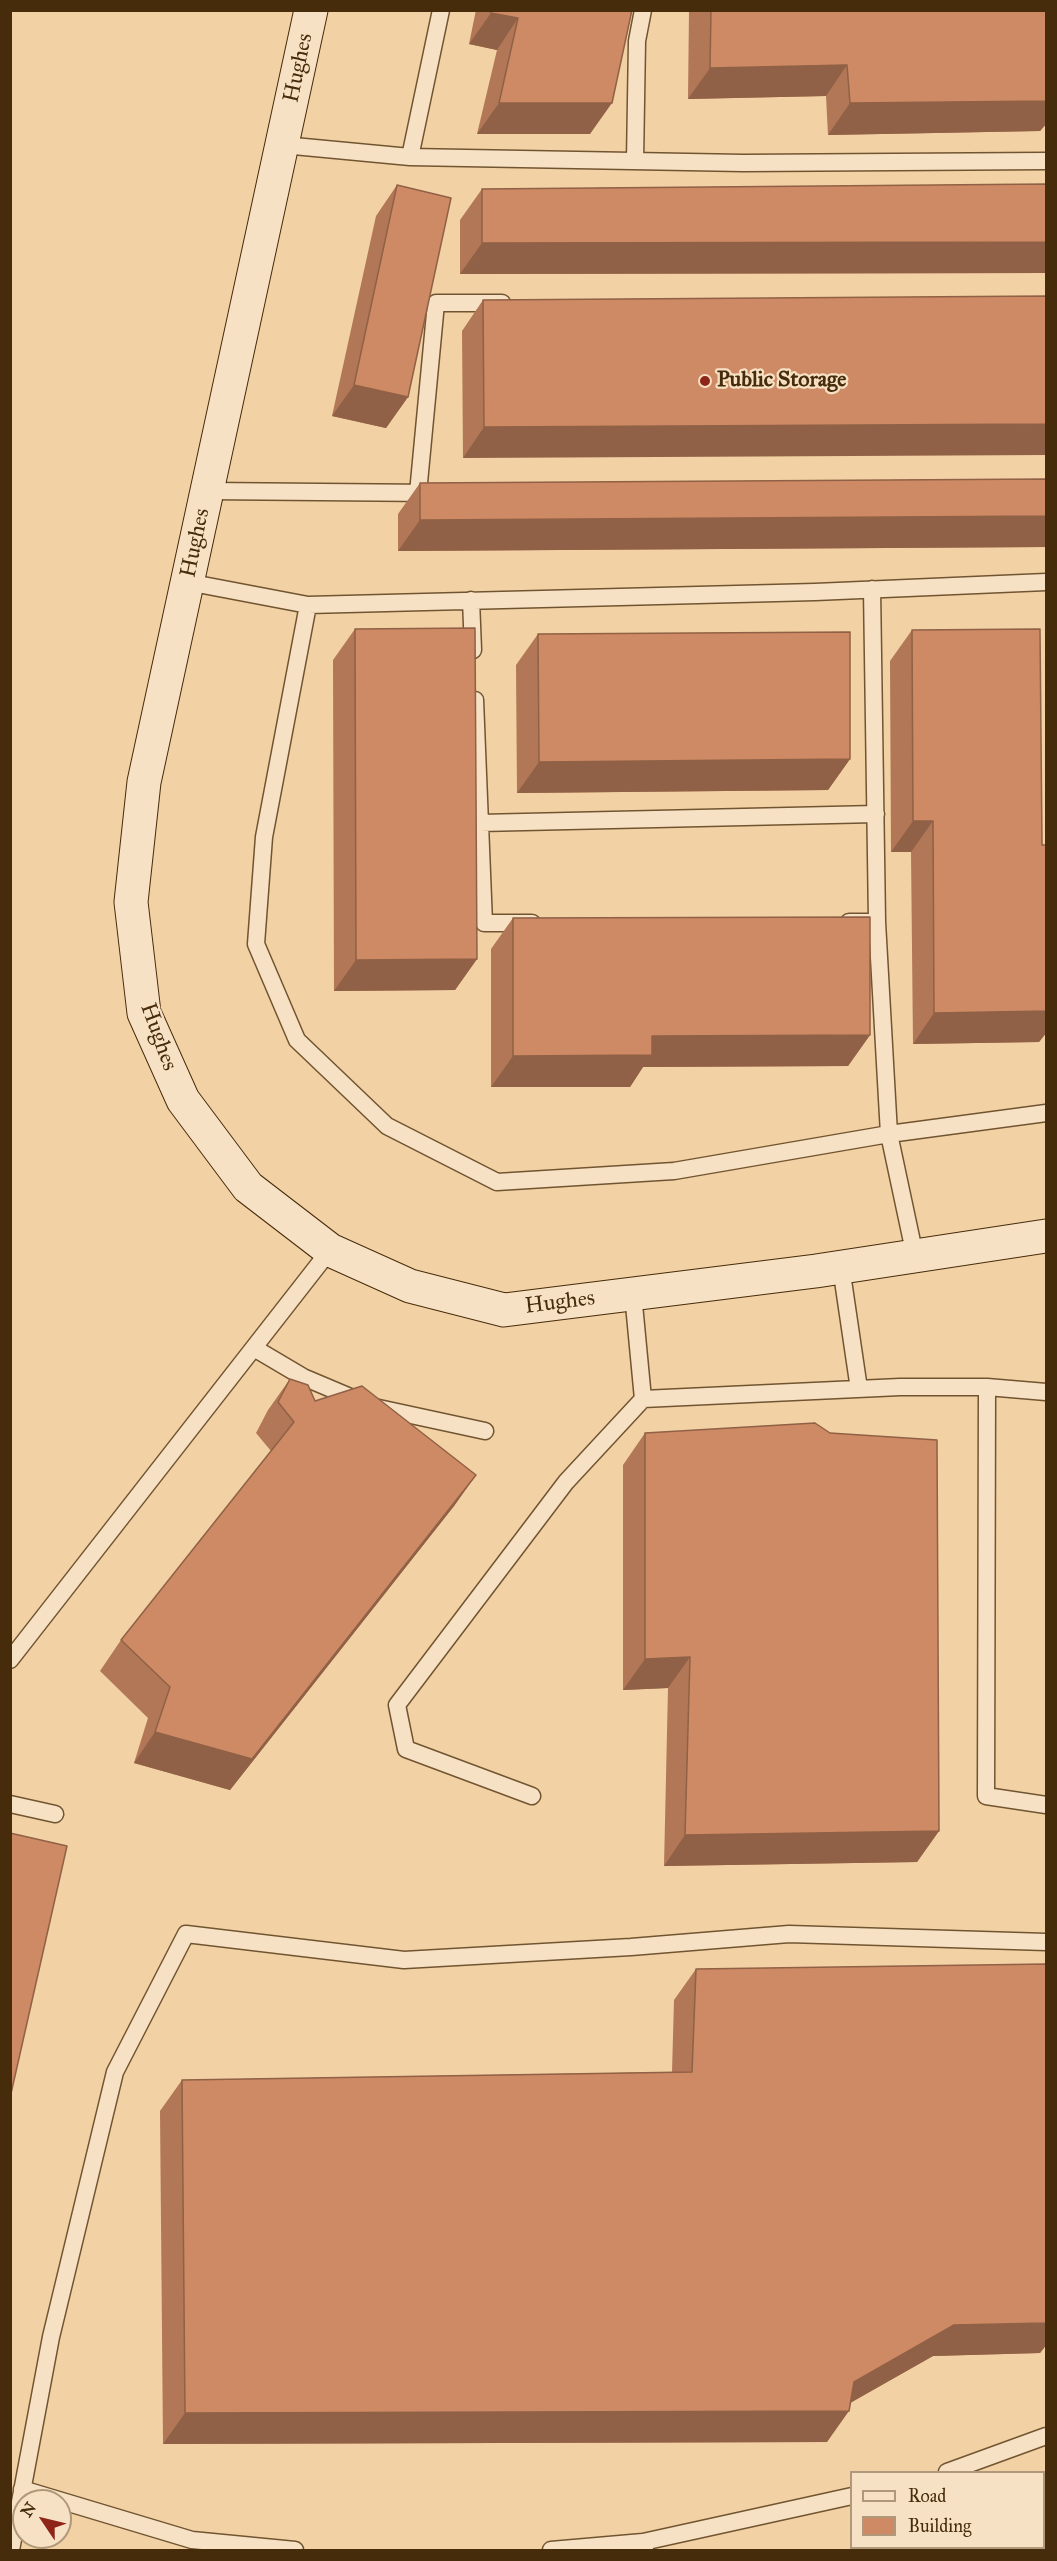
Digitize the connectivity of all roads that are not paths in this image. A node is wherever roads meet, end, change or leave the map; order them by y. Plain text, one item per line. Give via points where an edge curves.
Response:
1 (311, 10) edge
2 (441, 10) edge
3 (643, 10) edge
4 (283, 145) junction
5 (410, 157) junction
6 (635, 161) junction
7 (1047, 161) edge
8 (520, 303) edge
9 (207, 491) junction
10 (418, 493) junction
11 (454, 493) edge
12 (187, 582) junction
13 (1047, 582) edge
14 (872, 589) junction
15 (471, 600) junction
16 (308, 605) junction
17 (876, 814) junction
18 (480, 823) junction
19 (830, 922) edge
20 (878, 922) junction
21 (543, 923) edge
22 (1047, 1113) edge
23 (889, 1134) junction
24 (1047, 1236) edge
25 (330, 1250) junction
26 (915, 1256) junction
27 (841, 1267) junction
28 (633, 1294) junction
29 (254, 1348) junction
30 (987, 1387) junction
31 (859, 1389) junction
32 (1047, 1392) edge
33 (643, 1399) junction
34 (485, 1431) dead end
35 (10, 1660) edge
36 (532, 1796) dead end
37 (10, 1804) edge
38 (1047, 1804) edge
39 (55, 1814) dead end
40 (1047, 1942) edge
41 (1047, 2436) edge
42 (950, 2471) edge
43 (22, 2489) edge
44 (850, 2496) edge
45 (72, 2504) edge
46 (644, 2546) edge
47 (295, 2550) edge
48 (551, 2550) edge

1 - 4 street, Hughes
2 - 5 lane
3 - 6 lane via 637,41
4 - 5 lane
4 - 9 street, Hughes
5 - 6 lane
6 - 7 lane
8 - 10 lane via 436,303
9 - 10 lane
9 - 12 street, Hughes
10 - 11 lane
12 - 16 lane
12 - 25 street, Hughes via 144,782 130,902 144,1013 183,1100 248,1187
13 - 14 lane
14 - 15 lane
14 - 17 lane
15 - 16 lane
15 - 18 lane
16 - 23 lane via 264,837 256,944 297,1040 387,1126 497,1182 674,1171
17 - 18 lane
17 - 20 lane
18 - 21 lane via 484,923
19 - 20 lane
20 - 23 lane
22 - 23 lane
23 - 26 lane
24 - 26 street, Hughes
25 - 28 street, Hughes via 410,1286 504,1310
25 - 29 lane
26 - 27 street, Hughes
27 - 28 street, Hughes
27 - 31 lane
28 - 33 lane
29 - 34 lane via 303,1377 374,1407
29 - 35 lane
30 - 31 lane
30 - 32 lane
30 - 38 lane via 986,1796
31 - 33 lane
33 - 36 lane via 566,1482 397,1705 406,1749
37 - 39 lane
40 - 43 lane via 789,1934 404,1960 186,1934 115,2072 51,2337
41 - 42 lane
44 - 46 lane
45 - 47 lane via 192,2540
46 - 48 lane

